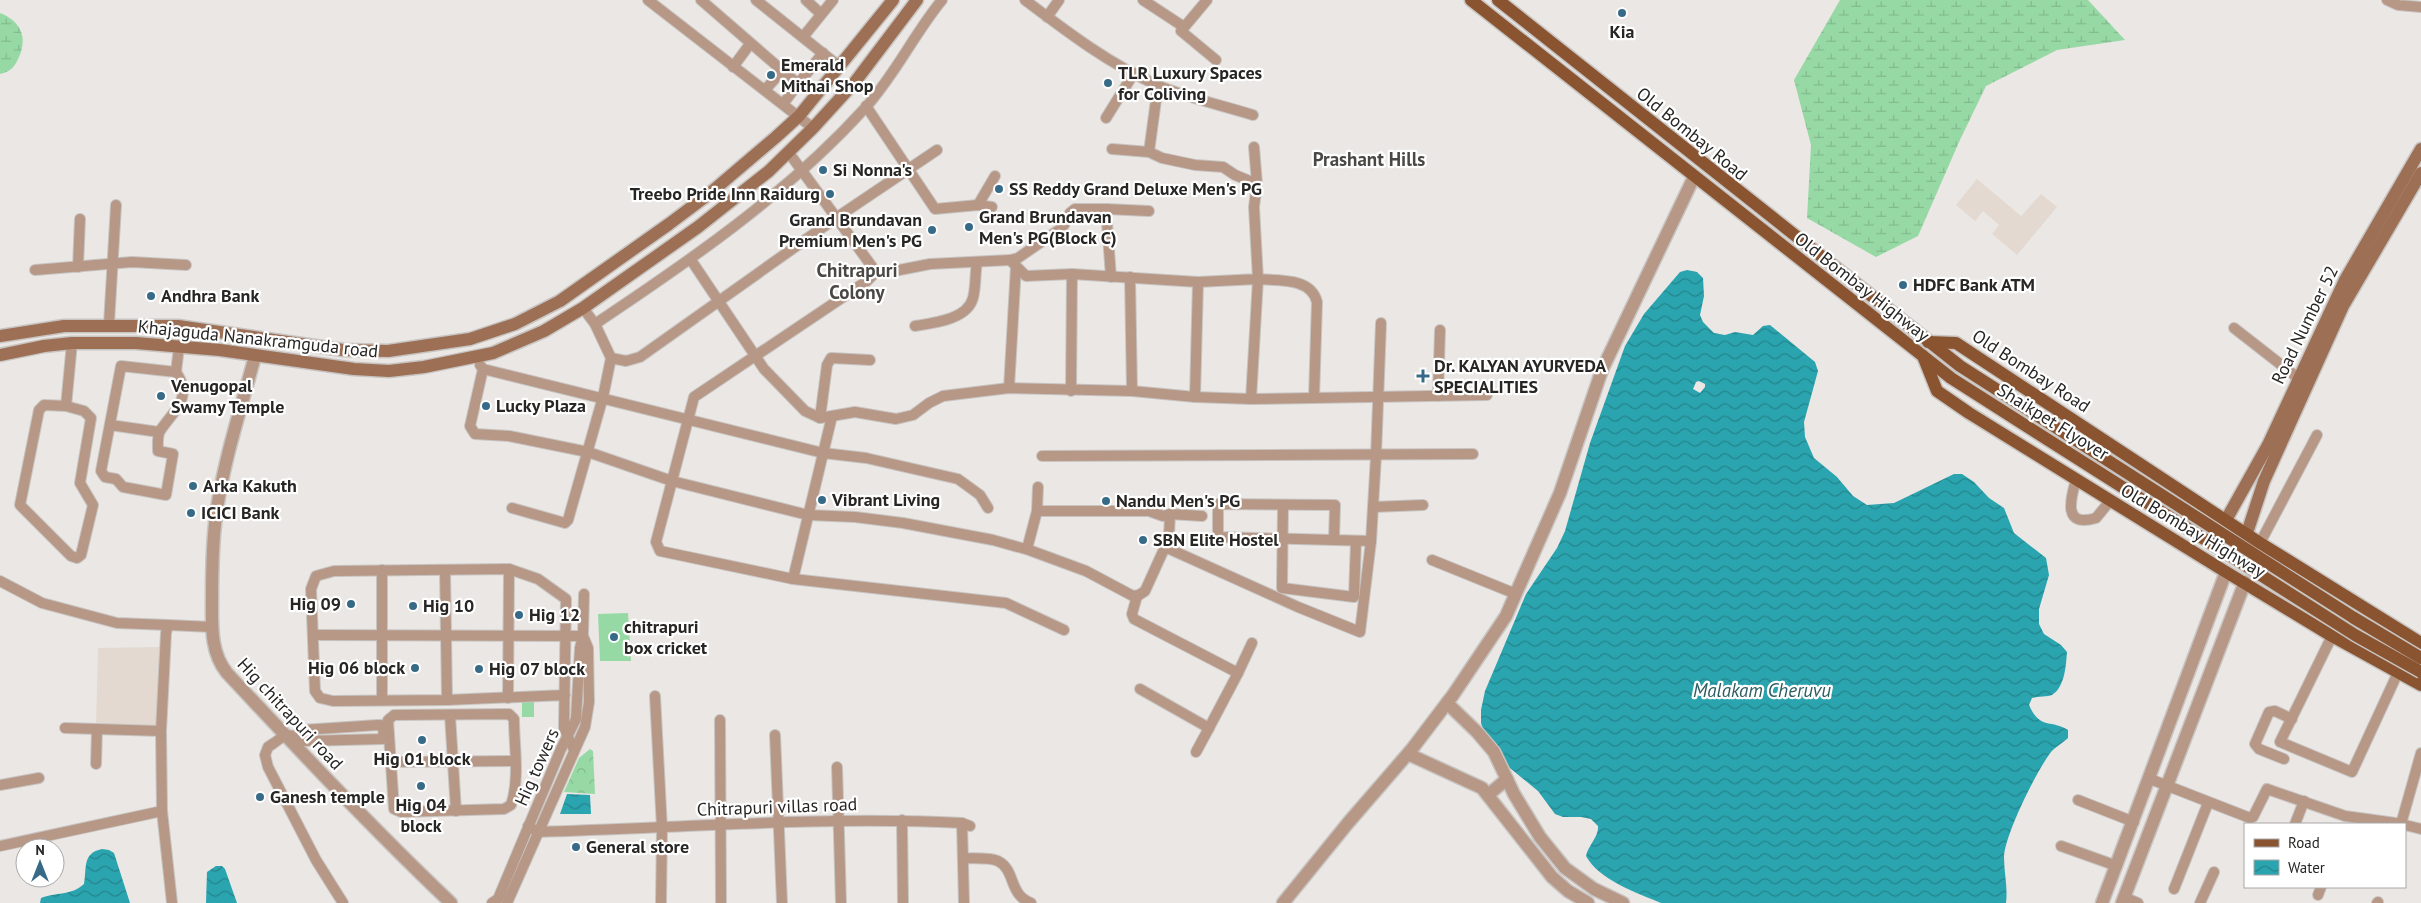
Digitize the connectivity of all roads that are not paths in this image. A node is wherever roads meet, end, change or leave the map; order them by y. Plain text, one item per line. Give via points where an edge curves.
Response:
1 (648, 0) edge
2 (701, 0) edge
3 (756, 0) edge
4 (806, 0) edge
5 (833, 0) edge
6 (893, 0) edge
7 (917, 0) edge
8 (942, 0) edge
9 (1024, 0) edge
10 (1059, 0) edge
11 (1143, 0) edge
12 (1471, 0) edge
13 (1498, 0) edge
14 (2387, 0) edge
15 (1205, 1) edge
16 (2421, 7) edge
17 (821, 14) junction
18 (1047, 17) junction
19 (1184, 27) junction
20 (802, 37) junction
21 (750, 44) junction
22 (823, 53) junction
23 (1216, 60) dead end
24 (733, 67) junction
25 (840, 67) junction
26 (782, 71) junction
27 (1134, 73) junction
28 (798, 84) junction
29 (1158, 85) junction
30 (765, 90) junction
31 (783, 104) junction
32 (866, 106) junction
33 (1253, 115) dead end
34 (799, 116) junction
35 (1106, 118) dead end
36 (813, 128) junction
37 (1254, 147) dead end
38 (1112, 149) dead end
39 (2421, 149) edge
40 (937, 150) dead end
41 (1149, 152) junction
42 (789, 153) junction
43 (910, 168) junction
44 (804, 171) junction
45 (2421, 173) edge
46 (995, 176) dead end
47 (1694, 177) junction
48 (1256, 184) junction
49 (116, 205) dead end
50 (978, 205) junction
51 (992, 207) dead end
52 (1106, 208) junction
53 (1150, 211) dead end
54 (836, 218) junction
55 (80, 219) dead end
56 (691, 260) junction
57 (977, 262) junction
58 (1013, 263) junction
59 (114, 265) junction
60 (186, 265) dead end
61 (78, 267) junction
62 (35, 270) dead end
63 (876, 272) junction
64 (1072, 274) junction
65 (1111, 277) junction
66 (1130, 277) junction
67 (1258, 279) junction
68 (1198, 282) junction
69 (719, 301) junction
70 (583, 308) junction
71 (1381, 323) dead end
72 (108, 324) junction
73 (595, 324) junction
74 (914, 326) dead end
75 (2234, 328) dead end
76 (1440, 330) dead end
77 (0, 336) edge
78 (1928, 342) junction
79 (72, 343) junction
80 (179, 347) junction
81 (0, 355) edge
82 (255, 356) junction
83 (1923, 356) junction
84 (756, 357) junction
85 (476, 358) junction
86 (611, 358) junction
87 (870, 360) dead end
88 (483, 369) junction
89 (176, 372) junction
90 (2298, 378) junction
91 (1009, 388) junction
92 (1071, 391) junction
93 (1132, 391) junction
94 (1486, 395) dead end
95 (1378, 396) junction
96 (1438, 396) junction
97 (603, 397) junction
98 (1195, 397) junction
99 (1314, 398) junction
100 (1251, 399) junction
101 (66, 406) junction
102 (832, 416) junction
103 (820, 418) junction
104 (687, 421) junction
105 (110, 425) junction
106 (159, 432) junction
107 (2316, 435) dead end
108 (588, 452) junction
109 (823, 453) junction
110 (1473, 454) dead end
111 (1042, 456) dead end
112 (1376, 456) junction
113 (2076, 480) junction
114 (672, 481) junction
115 (1038, 487) dead end
116 (2110, 501) junction
117 (1283, 505) junction
118 (1423, 505) dead end
119 (1373, 507) junction
120 (512, 508) dead end
121 (988, 508) dead end
122 (1037, 511) junction
123 (1170, 514) junction
124 (808, 515) junction
125 (1202, 516) dead end
126 (2226, 520) junction
127 (2246, 533) junction
128 (1282, 538) junction
129 (1334, 540) junction
130 (1356, 541) junction
131 (1370, 541) junction
132 (2260, 543) junction
133 (1165, 547) junction
134 (1027, 549) junction
135 (1432, 560) dead end
136 (509, 569) junction
137 (382, 570) junction
138 (445, 570) junction
139 (2226, 572) junction
140 (793, 579) junction
141 (0, 581) edge
142 (2245, 582) junction
143 (584, 594) dead end
144 (1516, 594) junction
145 (1137, 596) junction
146 (168, 625) junction
147 (212, 627) junction
148 (1064, 630) dead end
149 (382, 634) junction
150 (313, 635) junction
151 (446, 635) junction
152 (509, 635) junction
153 (566, 636) junction
154 (583, 636) junction
155 (2332, 636) junction
156 (2417, 640) edge
157 (1252, 643) dead end
158 (2421, 658) edge
159 (2421, 672) edge
160 (1238, 673) junction
161 (2398, 673) junction
162 (2421, 685) edge
163 (1140, 689) dead end
164 (565, 695) junction
165 (655, 696) dead end
166 (508, 698) junction
167 (382, 700) junction
168 (447, 700) junction
169 (1447, 703) junction
170 (450, 715) junction
171 (2292, 718) junction
172 (720, 720) dead end
173 (65, 728) dead end
174 (1209, 728) junction
175 (97, 729) junction
176 (161, 730) junction
177 (386, 731) junction
178 (568, 734) junction
179 (290, 735) junction
180 (775, 735) dead end
181 (574, 750) junction
182 (1196, 752) dead end
183 (2421, 753) edge
184 (1408, 754) junction
185 (2284, 759) dead end
186 (515, 761) junction
187 (391, 762) junction
188 (452, 762) junction
189 (96, 764) dead end
190 (837, 767) dead end
191 (39, 778) dead end
192 (1507, 779) junction
193 (2150, 779) junction
194 (0, 785) edge
195 (2167, 786) junction
196 (1488, 795) junction
197 (2078, 800) dead end
198 (2304, 801) junction
199 (2208, 803) junction
200 (162, 811) junction
201 (456, 811) junction
202 (902, 820) junction
203 (2344, 820) edge
204 (839, 821) junction
205 (2134, 822) junction
206 (780, 823) junction
207 (2295, 823) edge
208 (2384, 823) edge
209 (2398, 823) edge
210 (721, 825) junction
211 (528, 826) junction
212 (2406, 826) edge
213 (662, 828) junction
214 (2421, 830) edge
215 (538, 832) junction
216 (0, 846) edge
217 (2061, 846) dead end
218 (963, 858) junction
219 (2117, 866) junction
220 (1565, 868) junction
221 (2214, 872) dead end
222 (1552, 877) junction
223 (2174, 889) dead end
224 (2123, 900) edge
225 (172, 903) edge
226 (343, 903) edge
227 (451, 903) edge
228 (492, 903) edge
229 (507, 903) edge
230 (661, 903) edge
231 (721, 903) edge
232 (782, 903) edge
233 (841, 903) edge
234 (903, 903) edge
235 (964, 903) edge
236 (1031, 903) edge
237 (1283, 903) edge
238 (1588, 903) edge
239 (1623, 903) edge
240 (2102, 903) edge
241 (2138, 903) edge
242 (2200, 903) edge

1 - 24 street
2 - 21 street
3 - 20 street
4 - 17 street
5 - 17 street
6 - 25 main road, Khajaguda Nanakramguda road
7 - 36 main road, Khajaguda Nanakramguda road via 855,82
8 - 32 street
9 - 18 street
10 - 18 street
11 - 19 street
12 - 47 main road, Old Bombay Highway
13 - 78 main road, Old Bombay Road
14 - 16 street via 2398,5
15 - 19 street
17 - 20 street
18 - 27 street
19 - 23 street via 1180,31
20 - 22 street
21 - 24 street
21 - 26 street
22 - 25 street
22 - 28 street
24 - 30 street
25 - 34 main road, Khajaguda Nanakramguda road
26 - 28 street
26 - 30 street
27 - 29 street
27 - 35 street
28 - 31 street
29 - 33 street
29 - 41 street
30 - 31 street
31 - 34 street
32 - 43 street
32 - 44 street
34 - 36 street
34 - 72 main road, Khajaguda Nanakramguda road via 709,194 560,301 488,334 388,351 343,350 178,326
36 - 42 main road, Khajaguda Nanakramguda road
37 - 48 street
38 - 41 street
39 - 90 main road, Road Number 52 via 2345,280
40 - 43 street
41 - 48 street via 1196,165 1223,167
42 - 44 street
42 - 70 main road, Khajaguda Nanakramguda road via 698,227
43 - 50 street via 935,209
43 - 54 street
44 - 54 street
44 - 56 street
45 - 127 main road, Road Number 52 via 2343,306 2264,481
46 - 50 street
47 - 83 main road, Old Bombay Highway
47 - 144 street via 1602,370 1560,493
48 - 67 street
49 - 59 street
50 - 51 street
52 - 53 street
52 - 58 street via 1075,209 1062,227
52 - 65 street
54 - 63 street
54 - 69 street
55 - 61 street
56 - 69 street
56 - 73 street
57 - 58 street
57 - 63 street via 930,264
57 - 74 street via 973,298 964,311 938,322
58 - 64 street via 1026,276
58 - 91 street
59 - 60 street via 132,262
59 - 61 street
59 - 72 street
61 - 62 street
63 - 84 street
64 - 65 street
64 - 92 street
65 - 66 street
66 - 68 street
66 - 93 street
67 - 68 street
67 - 99 street via 1302,284 1315,294
67 - 100 street
68 - 98 street
69 - 84 street
69 - 86 street via 640,357 626,361
70 - 73 street
70 - 85 main road, Khajaguda Nanakramguda road via 544,331
71 - 95 street
72 - 77 main road, Khajaguda Nanakramguda road via 64,326
73 - 86 street
75 - 90 street
76 - 96 street
78 - 126 main road, Old Bombay Road via 1956,343
78 - 158 main road, Shaikpet Flyover, bridge via 1960,366
79 - 80 main road, Khajaguda Nanakramguda road via 120,342
79 - 81 main road, Khajaguda Nanakramguda road
79 - 101 street
80 - 82 main road, Khajaguda Nanakramguda road
80 - 89 street
82 - 85 main road, Khajaguda Nanakramguda road via 389,371
82 - 147 street, Hig chitrapuri road via 216,516 212,549
83 - 113 main road, Old Bombay Highway via 1937,391
83 - 159 main road, Shaikpet Flyover, bridge via 1951,378 2355,635
84 - 103 street via 805,412
84 - 104 street via 694,397
85 - 88 street
86 - 97 street
87 - 103 street via 831,358 827,365
88 - 97 street
88 - 108 street via 470,426 476,434 509,436
89 - 105 street via 121,366
89 - 106 street via 182,385 180,404
90 - 126 main road, Road Number 52 via 2260,462
91 - 92 street
91 - 102 street via 942,396 913,415 896,419 856,412
92 - 93 street
93 - 98 street
94 - 96 street
95 - 96 street
95 - 99 street
95 - 112 street
97 - 104 street
97 - 108 street
98 - 100 street
99 - 100 street
101 - 101 street via 44,405 39,410 20,505 70,556 77,558 81,555 94,505 80,483 91,418
102 - 103 street
102 - 109 street
104 - 109 street
104 - 114 street
105 - 106 street
105 - 106 street via 101,471 105,477 116,479 123,486 166,495 173,454 158,451
107 - 132 street
108 - 114 street
108 - 120 street via 565,523
109 - 121 street via 866,458 958,479 980,495
109 - 124 street
110 - 112 street
111 - 112 street
112 - 119 street
113 - 116 main road, Old Bombay Highway
113 - 116 street via 2070,502 2070,510 2075,517 2080,520 2096,518
114 - 124 street
114 - 140 street via 656,542 660,551
115 - 122 street
116 - 139 main road, Old Bombay Highway
117 - 128 street
117 - 128 street via 1218,504 1218,537
117 - 129 street via 1334,505
118 - 119 street
119 - 131 street
122 - 123 street via 1149,510 1163,516
122 - 134 street
123 - 125 street
123 - 133 street
124 - 134 street via 903,523
124 - 140 street
126 - 127 main road, Old Bombay Road
127 - 132 main road, Old Bombay Road
128 - 129 street
128 - 130 street via 1282,588 1354,597
129 - 130 street
130 - 131 street
131 - 133 street via 1360,632
132 - 156 main road, Old Bombay Road
133 - 145 street via 1145,591
134 - 145 street via 1086,571
135 - 144 street
136 - 138 street
136 - 152 street
136 - 153 street via 538,579 566,599
137 - 138 street
137 - 149 street
137 - 150 street via 334,571 316,576 311,589
138 - 151 street
139 - 142 main road, Old Bombay Highway
139 - 193 street
140 - 148 street via 1006,604
141 - 146 street via 42,603 116,623
142 - 155 main road, Old Bombay Highway
142 - 195 street
143 - 154 street
144 - 169 street via 1485,648
145 - 160 street via 1132,614 1134,619
146 - 147 street
146 - 176 street
147 - 179 street, Hig chitrapuri road via 221,665
149 - 150 street
149 - 151 street
149 - 167 street
150 - 167 street via 315,691 320,698 333,701
151 - 152 street
151 - 168 street
152 - 153 street
152 - 166 street
153 - 154 street
153 - 164 street
154 - 178 street, Hig towers via 576,719
154 - 181 street via 588,648 589,702 585,727
155 - 161 main road, Old Bombay Highway
155 - 171 street
156 - 161 street
157 - 160 street
160 - 174 street
161 - 162 main road, Old Bombay Highway
161 - 171 street via 2352,772 2280,742
163 - 174 street
164 - 166 street
164 - 178 street via 564,728
165 - 213 street
166 - 168 street
167 - 168 street
169 - 184 street
169 - 192 street via 1494,752
170 - 177 street via 394,715 388,720
170 - 186 street via 512,716
170 - 188 street
171 - 185 street via 2269,712 2256,744 2259,749
172 - 210 street
173 - 175 street
174 - 182 street
175 - 176 street
175 - 189 street
176 - 200 street
177 - 179 street via 378,739 305,741
177 - 187 street
178 - 181 street
178 - 211 street, Hig towers
179 - 226 street via 268,747 265,755 268,767 316,860
179 - 227 street, Hig chitrapuri road via 413,868
180 - 206 street
181 - 215 street
183 - 209 street
184 - 196 street via 1482,788
184 - 237 street
186 - 188 street
186 - 201 street via 516,791 511,805 504,809
187 - 188 street
187 - 201 street via 394,809 397,812
188 - 201 street
190 - 204 street
191 - 194 street
192 - 196 street
192 - 220 street via 1540,837
193 - 195 street
193 - 205 street
195 - 199 street
195 - 224 street
196 - 222 street
197 - 205 street
198 - 199 street via 2265,789 2250,818
198 - 203 street
198 - 207 street
199 - 223 street
200 - 216 street
200 - 225 street
202 - 204 street, Chitrapuri villas road
202 - 218 street, Chitrapuri villas road via 966,825
202 - 234 street
203 - 208 street
204 - 206 street, Chitrapuri villas road
204 - 233 street
205 - 219 street
206 - 210 street, Chitrapuri villas road
206 - 232 street
210 - 213 street, Chitrapuri villas road
210 - 231 street
211 - 215 street
211 - 228 street, Hig towers via 498,898
212 - 214 street
213 - 215 street, Chitrapuri villas road
213 - 230 street
215 - 229 street
217 - 219 street
218 - 235 street
218 - 236 street via 998,861 1006,867 1017,894
219 - 240 street
220 - 222 street
220 - 239 street via 1594,889
221 - 242 street
222 - 238 street
224 - 241 street

